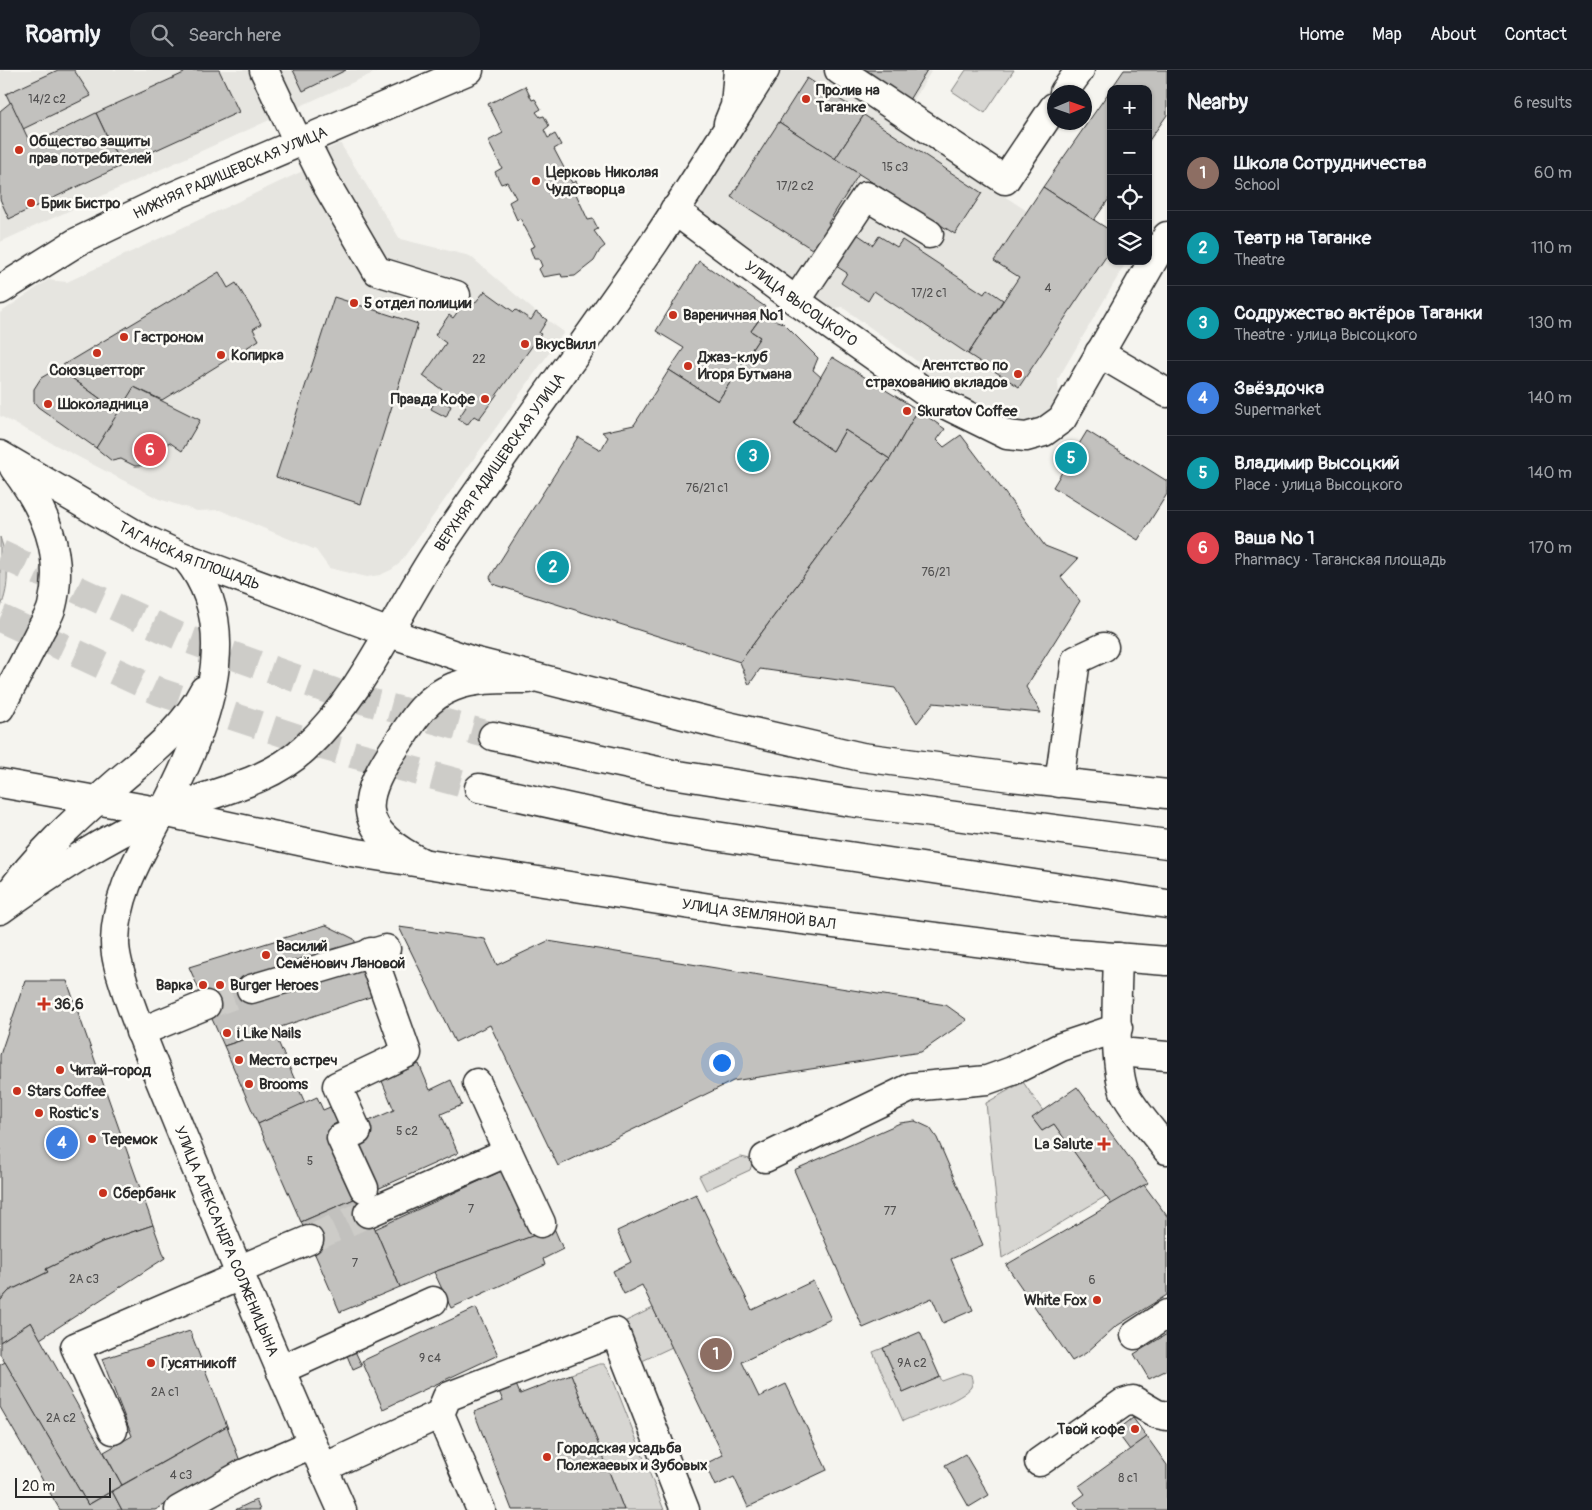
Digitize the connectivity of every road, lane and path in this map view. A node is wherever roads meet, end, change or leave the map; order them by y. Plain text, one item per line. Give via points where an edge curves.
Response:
1 (264, 70) edge
2 (469, 70) edge
3 (738, 70) edge
4 (765, 70) edge
5 (839, 70) edge
6 (1080, 70) edge
7 (1069, 85) edge
8 (1047, 117) edge
9 (724, 134) junction
10 (302, 142) junction
11 (674, 210) junction
12 (929, 234) dead end
13 (1167, 236) edge
14 (2, 284) edge
15 (456, 295) dead end
16 (796, 301) junction
17 (1099, 353) junction
18 (1167, 393) edge
19 (3, 457) edge
20 (186, 558) junction
21 (390, 633) junction
22 (1104, 647) dead end
23 (215, 667) junction
24 (550, 680) junction
25 (0, 708) edge
26 (493, 736) tunnel mouth
27 (0, 783) edge
28 (1059, 783) junction
29 (479, 788) tunnel mouth
30 (1135, 791) junction
31 (1167, 794) edge
32 (96, 801) junction
33 (1167, 803) edge
34 (163, 812) junction
35 (1167, 844) edge
36 (423, 863) junction
37 (1167, 904) edge
38 (0, 906) edge
39 (0, 910) edge
40 (1167, 952) edge
41 (1122, 957) junction
42 (1167, 961) edge
43 (251, 989) tunnel mouth
44 (206, 1005) tunnel mouth
45 (140, 1032) junction
46 (1118, 1040) junction
47 (1167, 1056) edge
48 (477, 1083) dead end
49 (1167, 1150) edge
50 (508, 1152) junction
51 (765, 1158) dead end
52 (541, 1223) dead end
53 (309, 1240) tunnel mouth
54 (239, 1273) junction
55 (433, 1301) dead end
56 (1167, 1314) edge
57 (1135, 1335) dead end
58 (280, 1370) junction
59 (440, 1414) junction
60 (1167, 1416) edge
61 (113, 1430) dead end
62 (318, 1456) junction
63 (1039, 1462) dead end
64 (179, 1510) edge
65 (342, 1510) edge
66 (481, 1510) edge
67 (685, 1510) edge

1 - 10 main road
2 - 10 main road, НИЖНЯЯ РАДИЩЕВСКАЯ УЛИЦА
3 - 9 main road via 735,106
4 - 9 main road, ВЕРХНЯЯ РАДИЩЕВСКАЯ УЛИЦА
5 - 8 main road via 1004,180
6 - 7 main road
9 - 11 main road, ВЕРХНЯЯ РАДИЩЕВСКАЯ УЛИЦА
10 - 14 main road, НИЖНЯЯ РАДИЩЕВСКАЯ УЛИЦА via 169,198 77,242
10 - 15 main road via 377,271
11 - 16 main road, УЛИЦА ВЫСОЦКОГО
11 - 21 main road, ВЕРХНЯЯ РАДИЩЕВСКАЯ УЛИЦА via 436,553
12 - 16 main road via 866,196
13 - 17 main road, УЛИЦА ВЫСОЦКОГО
16 - 17 main road, УЛИЦА ВЫСОЦКОГО via 938,401 1007,436 1026,437 1044,432 1062,419
17 - 18 main road
19 - 20 main road, ТАГАНСКАЯ ПЛОЩАДЬ via 140,537
19 - 25 main road via 30,490 46,519 54,544 57,576 52,607
20 - 21 main road, ТАГАНСКАЯ ПЛОЩАДЬ
20 - 23 main road, УЛИЦА АЛЕКСАНДРА СОЛЖЕНИЦЫНА via 197,571 210,604 216,631
21 - 24 main road via 473,661
21 - 34 main road, ВЕРХНЯЯ РАДИЩЕВСКАЯ УЛИЦА via 332,719 303,750 263,775 222,793
22 - 28 main road via 1076,660
23 - 32 main road via 198,702 166,740
23 - 34 main road, УЛИЦА АЛЕКСАНДРА СОЛЖЕНИЦЫНА via 208,709
24 - 28 main road via 862,757
24 - 36 main road via 468,682 435,696 420,709 378,772 370,791 370,807 373,824 388,842
26 - 35 main road via 682,776
27 - 32 main road
28 - 30 main road
29 - 37 main road via 662,828
30 - 31 main road
30 - 33 main road
32 - 34 main road
32 - 38 main road via 49,844
34 - 36 main road, УЛИЦА ЗЕМЛЯНОЙ ВАЛ via 351,852
34 - 39 main road, ВЕРХНЯЯ РАДИЩЕВСКАЯ УЛИЦА via 102,842
34 - 45 main road, УЛИЦА АЛЕКСАНДРА СОЛЖЕНИЦЫНА via 134,864 121,901 115,943 120,971
36 - 41 main road, УЛИЦА ЗЕМЛЯНОЙ ВАЛ via 723,910 1062,953
40 - 41 main road
41 - 42 main road, УЛИЦА ЗЕМЛЯНОЙ ВАЛ
41 - 46 main road
43 - 50 main road via 379,950 407,1054 337,1086 357,1131 341,1138 366,1201 458,1182
44 - 45 main road
45 - 54 main road, УЛИЦА АЛЕКСАНДРА СОЛЖЕНИЦЫНА
46 - 47 main road
46 - 49 main road via 1125,1093
46 - 51 main road via 1061,1047 987,1080 912,1087
48 - 50 main road
50 - 52 main road
53 - 54 main road
54 - 58 main road, УЛИЦА АЛЕКСАНДРА СОЛЖЕНИЦЫНА
54 - 61 main road via 76,1347
55 - 58 main road
56 - 57 main road
58 - 62 main road, УЛИЦА АЛЕКСАНДРА СОЛЖЕНИЦЫНА
59 - 62 main road
59 - 66 main road
59 - 67 main road via 447,1397 615,1332
60 - 63 main road via 1133,1400 1123,1403
62 - 64 main road via 245,1473
62 - 65 main road, УЛИЦА АЛЕКСАНДРА СОЛЖЕНИЦЫНА

